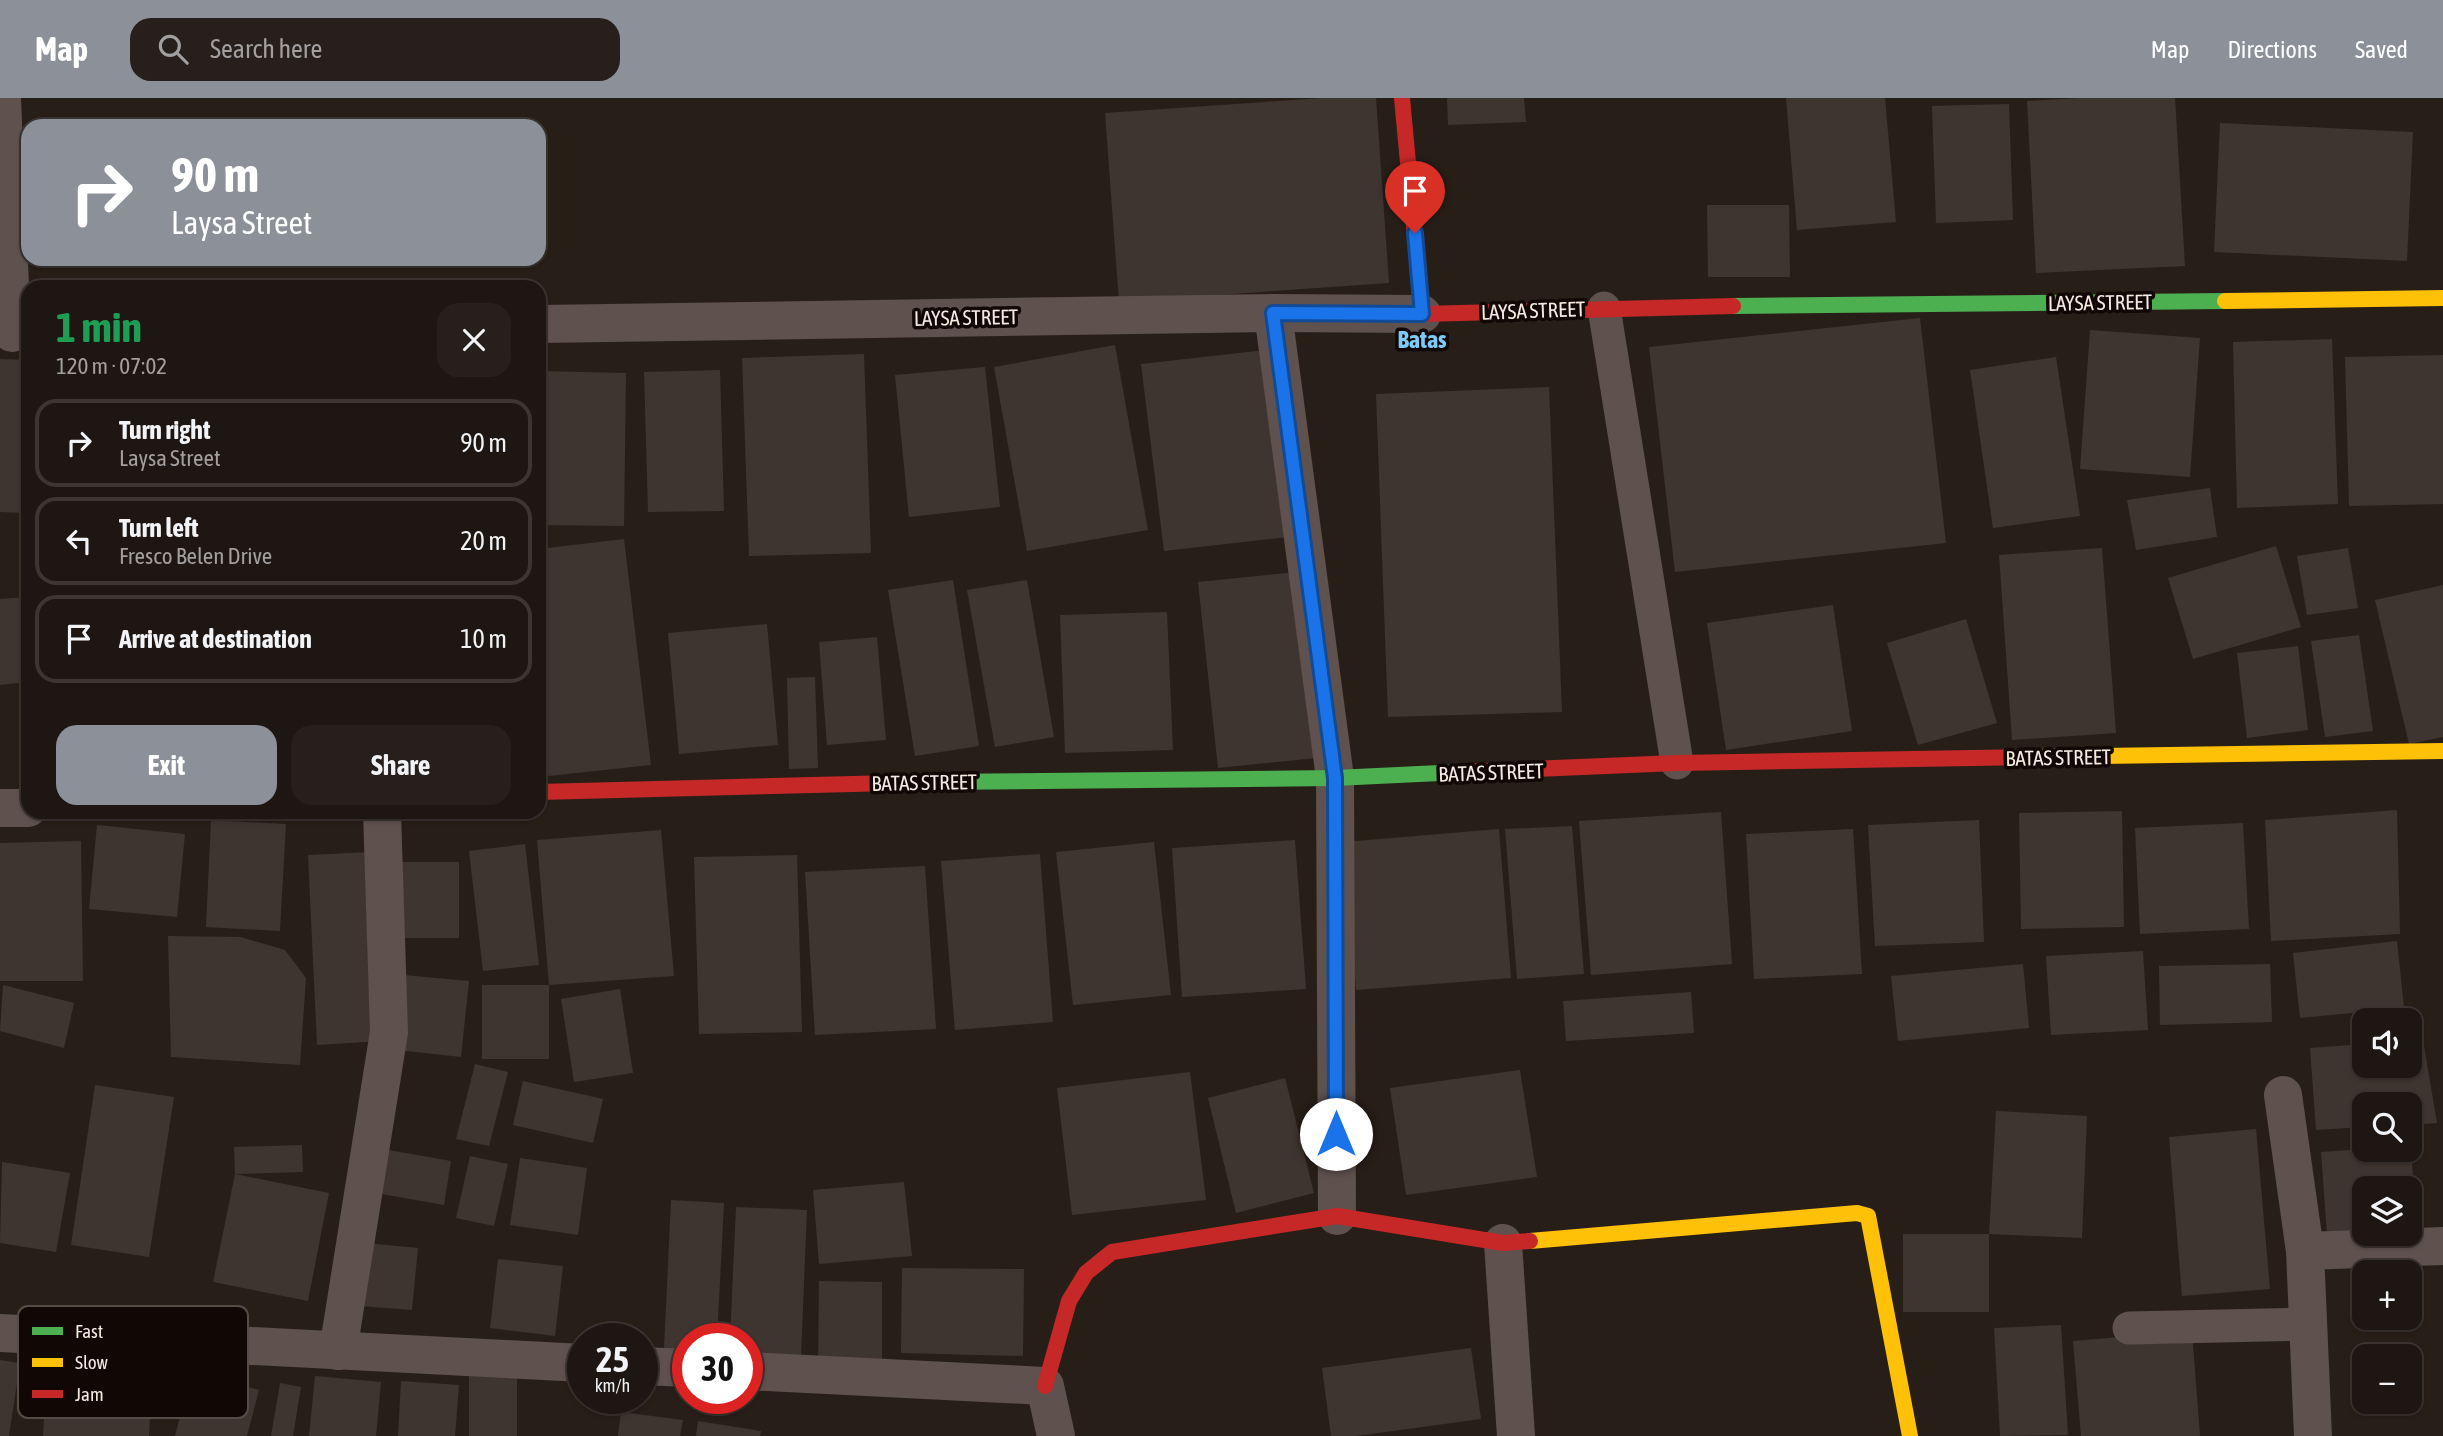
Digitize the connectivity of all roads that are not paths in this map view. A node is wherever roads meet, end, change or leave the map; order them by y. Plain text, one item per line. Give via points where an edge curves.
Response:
1 (2, 98) edge
2 (1402, 98) edge
3 (2443, 298) edge
4 (1604, 308) junction
5 (1273, 313) junction
6 (1422, 314) junction
7 (546, 324) edge
8 (13, 333) edge
9 (2443, 751) edge
10 (1677, 763) junction
11 (1335, 778) junction
12 (546, 792) edge
13 (0, 808) edge
14 (21, 808) edge
15 (382, 819) edge
16 (2283, 1095) dead end
17 (1337, 1216) junction
18 (1503, 1243) junction
19 (2443, 1246) edge
20 (2305, 1251) junction
21 (2308, 1324) junction
22 (2129, 1328) dead end
23 (0, 1333) edge
24 (18, 1334) edge
25 (248, 1346) edge
26 (338, 1351) junction
27 (567, 1362) edge
28 (763, 1372) edge
29 (1045, 1386) junction
30 (1056, 1436) edge
31 (1516, 1436) edge
32 (1910, 1436) edge
33 (2313, 1436) edge

1 - 8 street
2 - 6 street
3 - 4 street, LAYSA STREET
4 - 6 street, LAYSA STREET
4 - 10 lane
5 - 6 street, LAYSA STREET
5 - 7 street, LAYSA STREET
5 - 11 street
9 - 10 street, BATAS STREET
10 - 11 street, BATAS STREET
11 - 12 street, BATAS STREET via 898,782
11 - 17 street
13 - 14 street
15 - 26 street via 389,1032
16 - 20 street
17 - 18 street
17 - 29 street via 1112,1252 1086,1273 1069,1300
18 - 31 street
18 - 32 street via 1857,1213 1868,1216
19 - 20 street
20 - 21 street
21 - 22 lane
21 - 33 street
23 - 24 street
25 - 26 street
26 - 27 street
28 - 29 street
29 - 30 street

